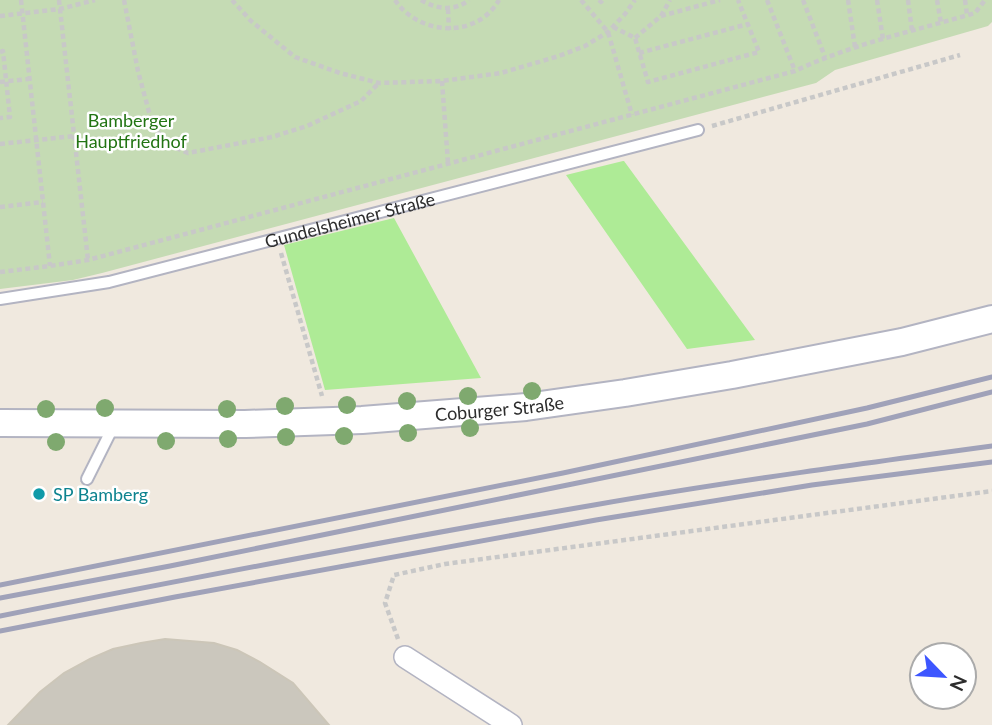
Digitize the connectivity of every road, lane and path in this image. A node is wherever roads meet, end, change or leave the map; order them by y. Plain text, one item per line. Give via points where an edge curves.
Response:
1 (21, 0) edge
2 (59, 0) edge
3 (95, 0) edge
4 (124, 0) edge
5 (232, 0) edge
6 (395, 0) edge
7 (421, 0) edge
8 (469, 0) edge
9 (499, 0) edge
10 (581, 0) edge
11 (635, 0) edge
12 (670, 0) edge
13 (720, 0) edge
14 (738, 0) edge
15 (767, 0) edge
16 (803, 0) edge
17 (848, 0) edge
18 (877, 0) edge
19 (908, 0) edge
20 (937, 0) edge
21 (965, 0) edge
22 (985, 0) edge
23 (60, 9) junction
24 (448, 9) junction
25 (22, 13) junction
26 (1, 14) edge
27 (967, 15) junction
28 (661, 16) junction
29 (941, 23) junction
30 (748, 24) junction
31 (613, 27) junction
32 (449, 30) junction
33 (912, 31) junction
34 (608, 32) junction
35 (635, 38) junction
36 (883, 39) junction
37 (855, 47) junction
38 (0, 52) edge
39 (639, 53) junction
40 (960, 55) dead end
41 (825, 57) junction
42 (795, 71) junction
43 (30, 79) junction
44 (7, 81) junction
45 (442, 81) junction
46 (0, 82) edge
47 (379, 83) junction
48 (632, 115) junction
49 (0, 118) edge
50 (698, 130) joint
51 (74, 136) junction
52 (36, 140) junction
53 (0, 144) edge
54 (448, 163) junction
55 (43, 202) junction
56 (0, 207) edge
57 (277, 239) junction
58 (88, 260) junction
59 (50, 266) junction
60 (0, 272) edge
61 (0, 299) edge
62 (992, 319) edge
63 (322, 396) dead end
64 (0, 423) edge
65 (114, 425) junction
66 (87, 480) dead end
67 (992, 491) edge
68 (405, 657) joint
69 (511, 725) edge

1 - 25 path
2 - 23 path
3 - 23 path
4 - 47 path via 149,112 167,144 188,153 307,126 361,101
5 - 47 path via 295,57
6 - 32 path via 411,18
7 - 24 path
8 - 24 path
9 - 32 path via 474,23
10 - 34 path
11 - 31 path
12 - 28 path
13 - 28 path
14 - 30 path
15 - 42 path
16 - 41 path
17 - 37 path
18 - 36 path
19 - 33 path
20 - 29 path
21 - 27 path
22 - 27 path via 975,13
23 - 25 path
23 - 51 path
24 - 32 path
25 - 26 path
25 - 43 path
27 - 29 path
28 - 35 path
29 - 33 path
30 - 39 path
30 - 39 path via 759,52 648,82
31 - 34 path
31 - 35 path
33 - 36 path
34 - 45 path via 536,63
34 - 48 path
35 - 39 path
36 - 37 path
37 - 41 path
38 - 44 path
40 - 50 path
41 - 42 path
42 - 48 path
43 - 44 path
43 - 52 path
44 - 46 path
44 - 49 path via 10,117
45 - 47 path
45 - 54 path
48 - 54 path
50 - 57 lane, Gundelsheimer Straße
51 - 52 path
51 - 58 path
52 - 53 path
52 - 55 path
54 - 58 path
55 - 56 path
55 - 59 path
57 - 61 lane, Gundelsheimer Straße via 109,282
57 - 63 path
58 - 59 path
59 - 60 path
62 - 65 street, Coburger Straße via 902,342 745,372 526,407 349,420
64 - 65 street, Coburger Straße
65 - 66 lane
67 - 68 path via 445,564 394,575 385,603
68 - 69 street

